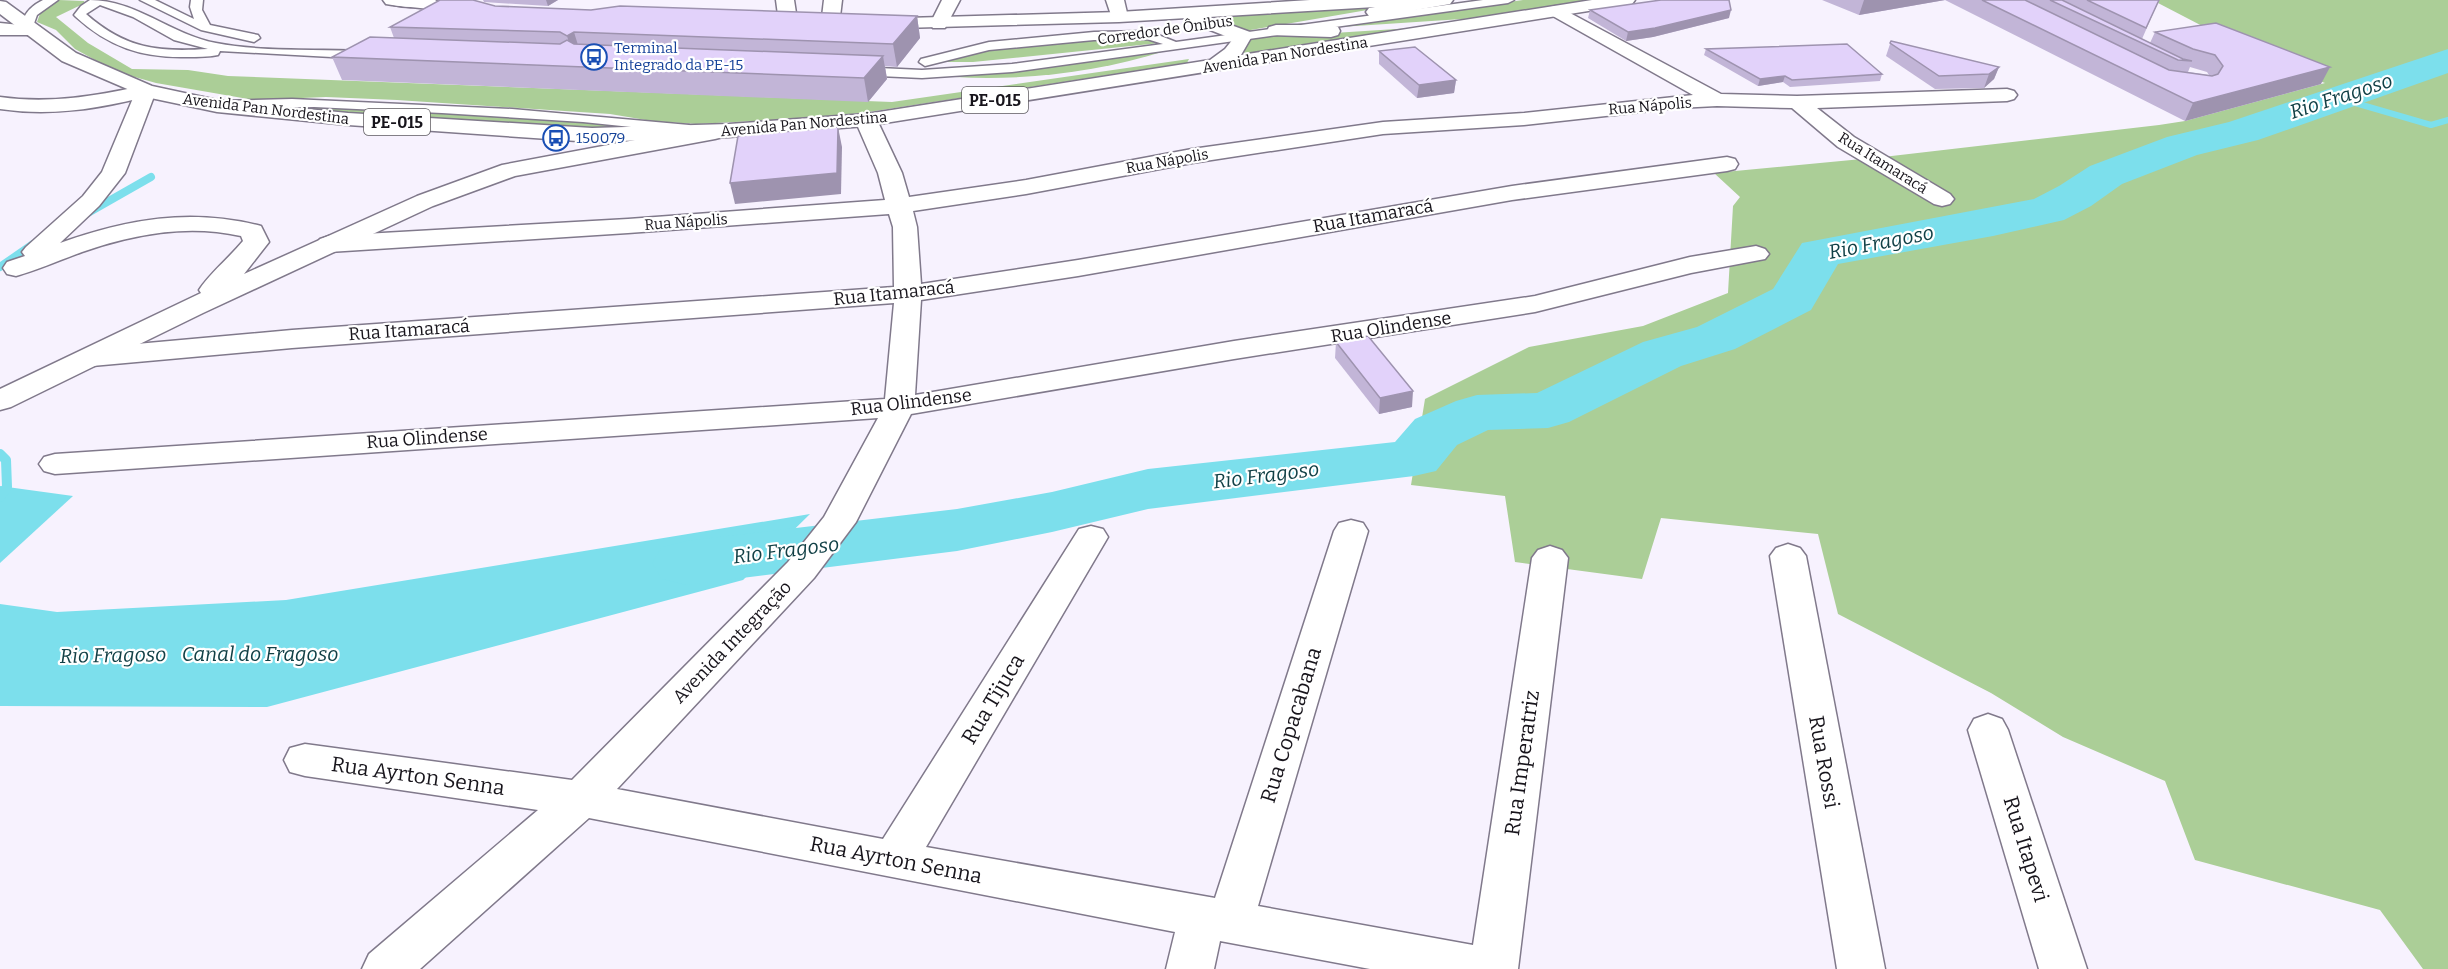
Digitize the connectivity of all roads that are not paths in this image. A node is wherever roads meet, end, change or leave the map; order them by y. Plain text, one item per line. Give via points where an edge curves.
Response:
1 (40, 0) edge
2 (52, 0) edge
3 (98, 0) edge
4 (146, 0) edge
5 (197, 0) edge
6 (427, 0) edge
7 (785, 0) edge
8 (833, 0) edge
9 (951, 0) edge
10 (1396, 0) edge
11 (1444, 0) edge
12 (1508, 0) edge
13 (1626, 0) edge
14 (395, 1) edge
15 (1, 9) edge
16 (1117, 9) edge
17 (1557, 11) junction
18 (488, 13) edge
19 (1182, 13) junction
20 (773, 23) edge
21 (796, 24) junction
22 (939, 24) junction
23 (1475, 24) junction
24 (830, 25) junction
25 (205, 28) junction
26 (0, 29) edge
27 (31, 29) junction
28 (1276, 31) junction
29 (1243, 36) junction
30 (370, 43) edge
31 (1170, 45) junction
32 (242, 50) junction
33 (380, 55) edge
34 (856, 60) edge
35 (1214, 66) junction
36 (923, 68) junction
37 (844, 71) edge
38 (146, 91) junction
39 (2007, 95) dead end
40 (1717, 100) junction
41 (1797, 102) junction
42 (0, 103) edge
43 (866, 120) junction
44 (714, 132) junction
45 (1727, 164) dead end
46 (1942, 199) dead end
47 (898, 206) junction
48 (329, 244) junction
49 (1756, 254) dead end
50 (8, 273) edge
51 (908, 294) junction
52 (193, 307) junction
53 (92, 357) junction
54 (0, 401) edge
55 (898, 407) junction
56 (55, 464) dead end
57 (1351, 531) dead end
58 (1091, 537) dead end
59 (1788, 556) dead end
60 (1550, 558) dead end
61 (1989, 730) dead end
62 (305, 760) dead end
63 (581, 799) junction
64 (894, 860) junction
65 (1216, 919) junction
66 (386, 969) edge
67 (1190, 969) edge
68 (1486, 969) edge
69 (1494, 969) edge
70 (1861, 969) edge
71 (2063, 969) edge

1 - 15 lane
2 - 27 lane via 34,9 28,20
3 - 32 lane via 178,36
3 - 32 lane via 80,15 120,46 178,54
4 - 25 lane
5 - 25 lane via 197,13
6 - 14 main road
7 - 21 main road via 787,15
8 - 24 main road
9 - 22 main road
10 - 19 main road
11 - 28 main road
12 - 28 lane, Corredor de Ônibus
13 - 17 main road, Avenida Pan Nordestina / PE-015
14 - 18 main road
15 - 27 main road, Avenida Pan Nordestina / PE-015
16 - 19 main road
16 - 22 main road
17 - 23 main road, Avenida Pan Nordestina / PE-015
17 - 40 main road
19 - 29 main road
20 - 21 main road
21 - 24 main road
22 - 24 main road
23 - 28 main road
23 - 35 main road, Avenida Pan Nordestina / PE-015
25 - 30 lane via 243,37
26 - 27 main road
27 - 38 main road, Avenida Pan Nordestina / PE-015 via 69,57
28 - 29 lane, Corredor de Ônibus
29 - 31 lane, Corredor de Ônibus
29 - 35 main road via 1234,51
31 - 36 lane, Corredor de Ônibus
31 - 36 lane via 1162,55 1132,64 1059,75 982,79
32 - 33 lane
34 - 36 lane
35 - 43 main road, Avenida Pan Nordestina / PE-015
36 - 37 lane
38 - 42 main road via 52,108
38 - 44 main road, Avenida Pan Nordestina / PE-015 via 217,106 348,119 592,135
38 - 50 main road via 113,173 78,214
39 - 41 main road, Rua Nápolis
40 - 41 main road, Rua Nápolis
40 - 47 main road, Rua Nápolis via 1524,120 1349,132
41 - 46 main road, Rua Itamaracá via 1846,142
43 - 44 main road, Avenida Pan Nordestina / PE-015
43 - 47 main road, Avenida Integração via 890,173
44 - 48 main road via 510,170 425,201
45 - 51 main road, Rua Itamaracá via 1501,194
47 - 48 main road, Rua Nápolis
47 - 51 main road, Avenida Integração via 904,227
48 - 52 main road
49 - 55 main road, Rua Olindense via 1690,265 1535,303
50 - 52 main road via 74,245 125,231 183,222 228,224 252,231 256,242
51 - 53 main road, Rua Itamaracá
51 - 55 main road, Avenida Integração
52 - 53 main road
53 - 54 main road
55 - 56 main road, Rua Olindense
55 - 63 main road, Avenida Integração via 839,522 801,570
57 - 65 main road, Rua Copacabana
58 - 64 main road, Rua Tijuca
59 - 70 main road, Rua Rossi
60 - 69 main road, Rua Imperatriz
61 - 71 main road, Rua Itapevi
62 - 63 main road, Rua Ayrton Senna
63 - 64 main road, Rua Ayrton Senna
63 - 66 main road, Avenida Integração
64 - 65 main road, Rua Ayrton Senna
65 - 67 main road, Rua Copacabana
65 - 68 main road, Rua Ayrton Senna

